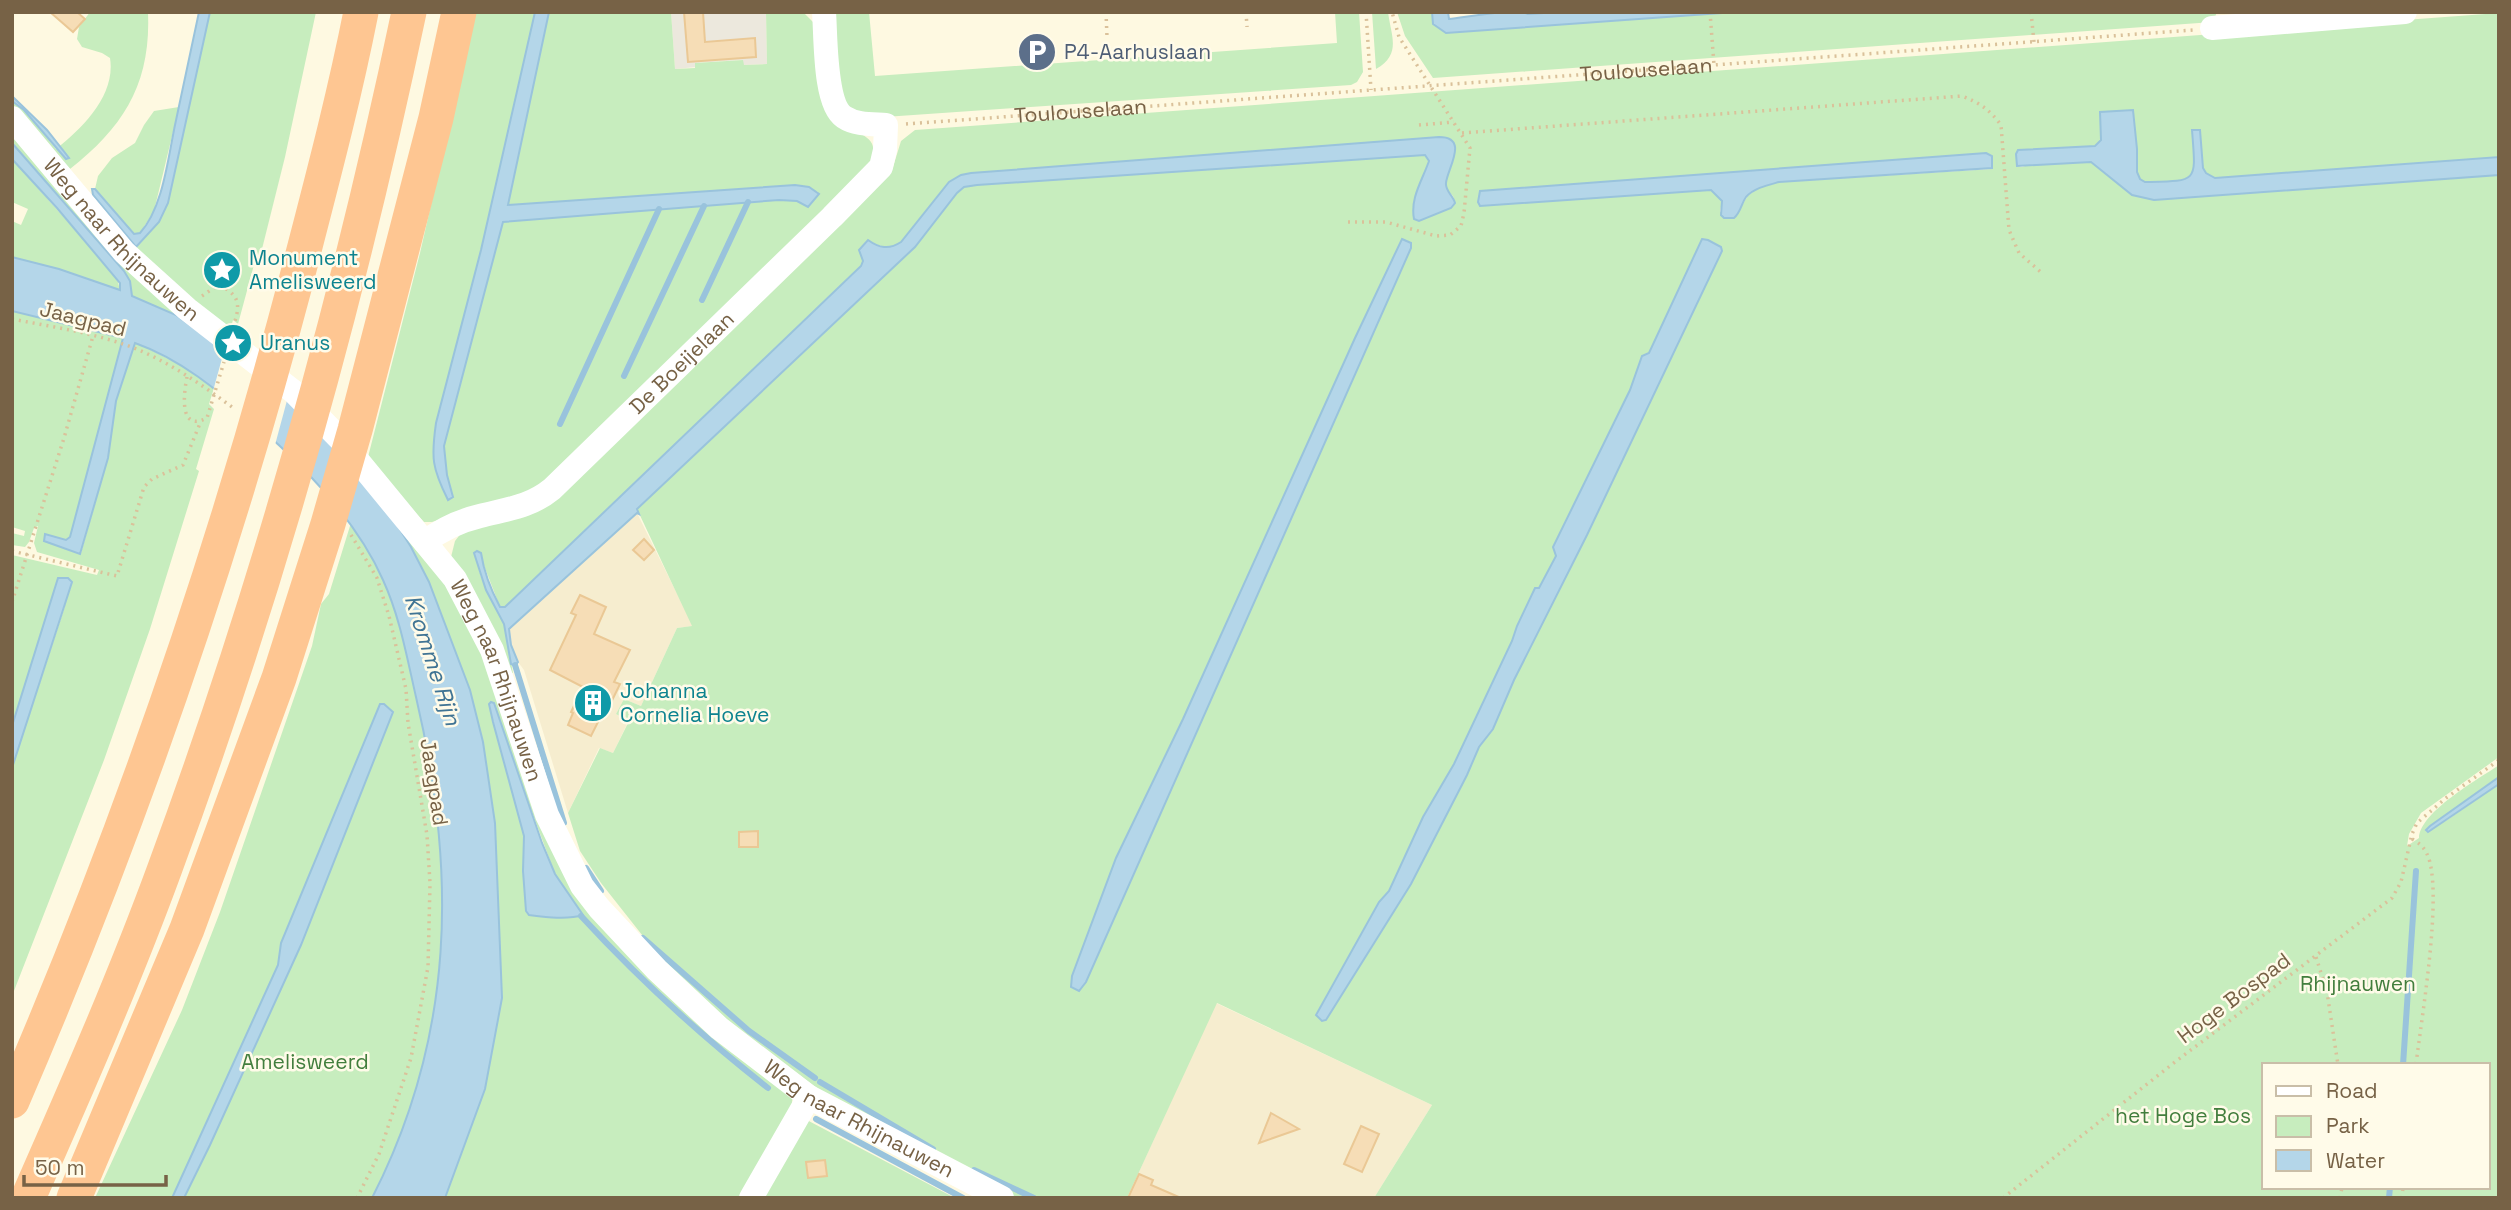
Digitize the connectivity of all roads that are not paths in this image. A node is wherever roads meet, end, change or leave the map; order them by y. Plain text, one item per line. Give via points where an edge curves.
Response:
1 (409, 12) edge
2 (459, 12) edge
3 (824, 12) edge
4 (2405, 12) edge
5 (360, 15) edge
6 (2212, 28) road end
7 (12, 118) edge
8 (425, 542) junction
9 (809, 1097) junction
10 (12, 1101) edge
11 (28, 1198) edge
12 (74, 1198) edge
13 (751, 1198) edge
14 (1002, 1198) edge

1 - 11 highway via 385,128 318,391 234,669 111,1010
2 - 12 highway via 355,430 338,528 187,929
3 - 8 street, De Boeijelaan via 835,105 853,121 886,125 881,167 552,489 537,501 442,529
4 - 6 street
5 - 10 highway via 276,355 184,658 106,876
7 - 8 street, Weg naar Rhijnauwen via 124,252 187,309 294,392 362,464
8 - 9 street, Weg naar Rhijnauwen via 455,579 492,650 547,815 582,886 657,970 719,1028
9 - 13 street
9 - 14 street, Weg naar Rhijnauwen

